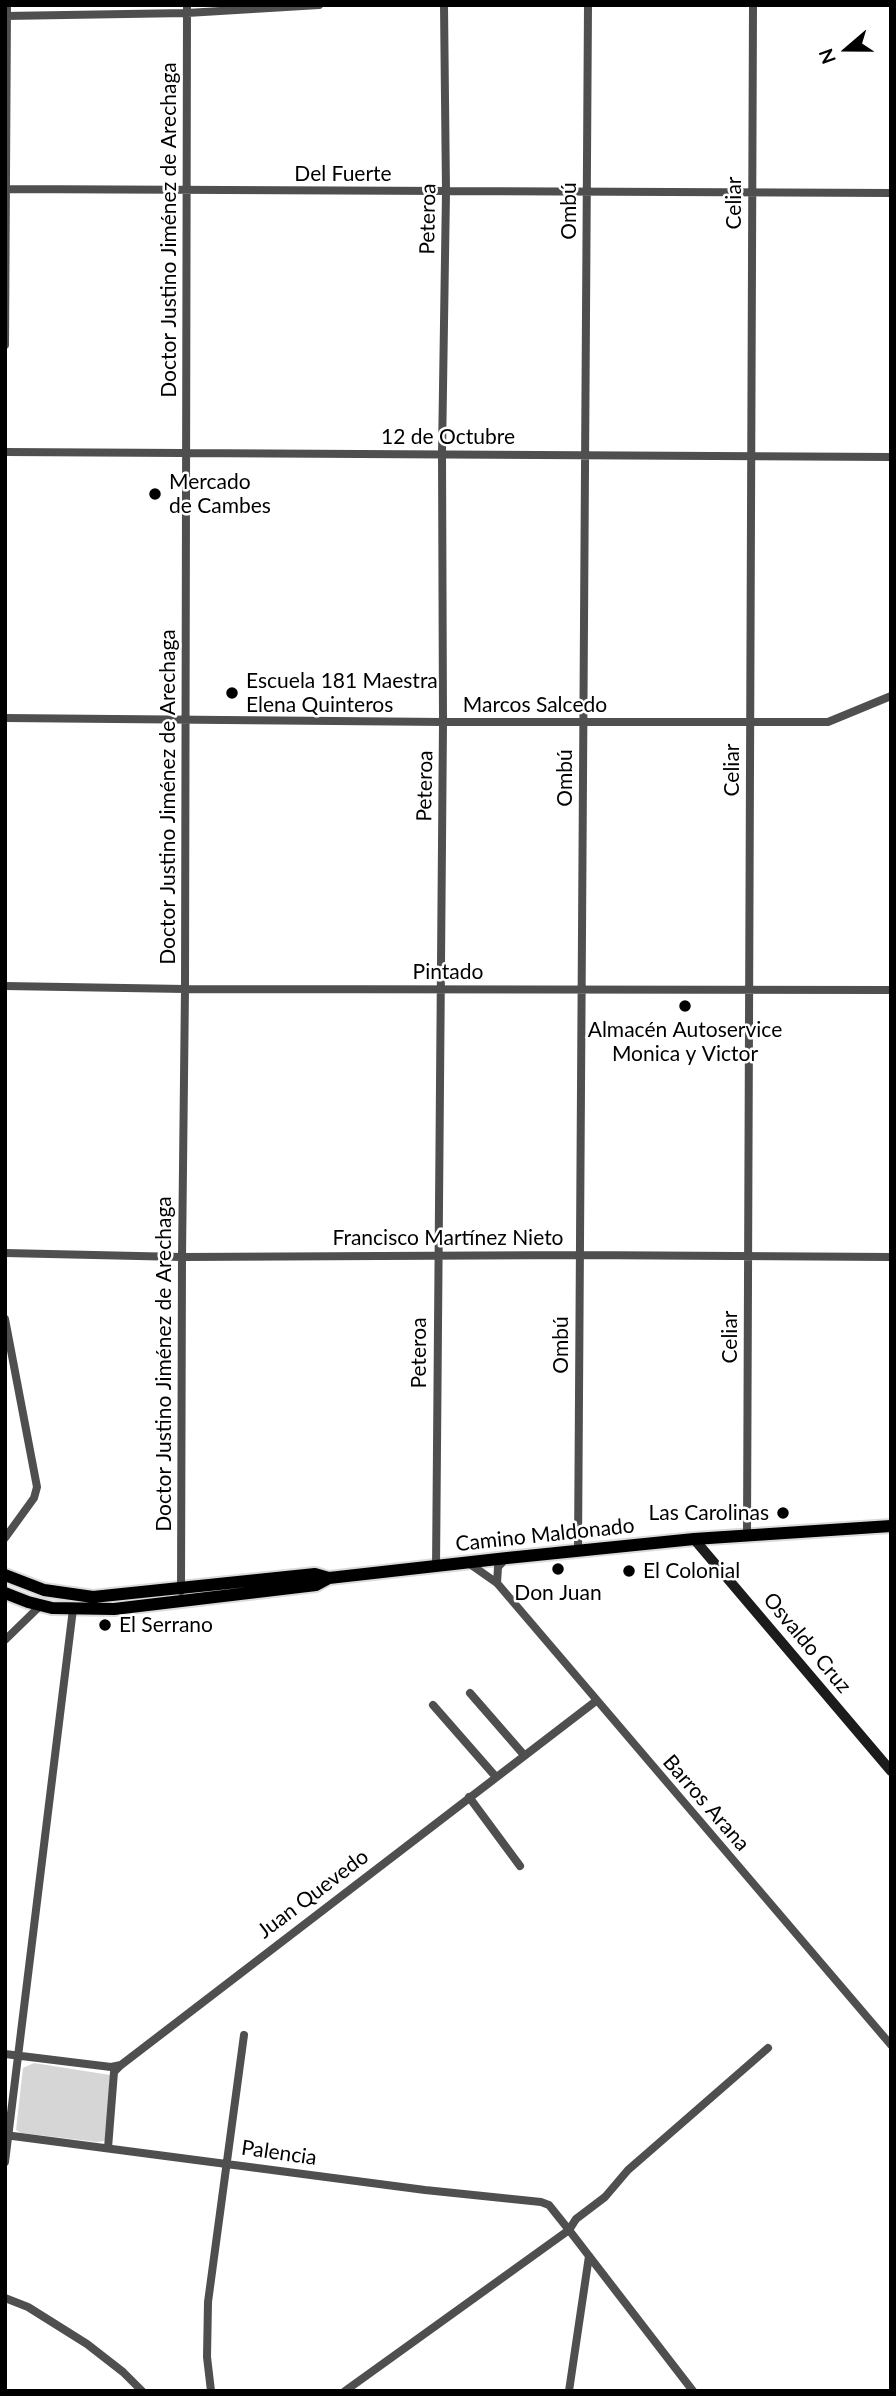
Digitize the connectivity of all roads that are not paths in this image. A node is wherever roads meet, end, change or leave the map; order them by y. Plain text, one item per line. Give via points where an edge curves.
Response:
1 (7, 5) edge
2 (319, 5) edge
3 (444, 5) edge
4 (588, 5) edge
5 (753, 5) edge
6 (187, 9) edge
7 (6, 16) edge
8 (6, 189) edge
9 (188, 191) junction
10 (446, 191) junction
11 (587, 192) junction
12 (751, 192) junction
13 (891, 193) edge
14 (5, 345) edge
15 (5, 452) edge
16 (185, 453) junction
17 (442, 454) junction
18 (585, 456) junction
19 (750, 457) junction
20 (891, 457) edge
21 (891, 696) edge
22 (5, 718) edge
23 (184, 720) junction
24 (443, 722) junction
25 (583, 722) junction
26 (749, 722) junction
27 (5, 986) edge
28 (186, 989) junction
29 (440, 989) junction
30 (581, 990) junction
31 (748, 990) junction
32 (891, 990) edge
33 (5, 1253) edge
34 (579, 1255) junction
35 (437, 1256) junction
36 (747, 1256) junction
37 (182, 1257) junction
38 (891, 1257) edge
39 (5, 1319) edge
40 (891, 1526) edge
41 (747, 1535) junction
42 (5, 1538) edge
43 (694, 1539) junction
44 (578, 1550) junction
45 (507, 1558) junction
46 (467, 1562) junction
47 (436, 1567) junction
48 (5, 1575) edge
49 (497, 1583) junction
50 (5, 1592) edge
51 (181, 1595) junction
52 (41, 1605) junction
53 (73, 1609) junction
54 (5, 1640) edge
55 (470, 1693) dead end
56 (596, 1701) junction
57 (433, 1705) dead end
58 (524, 1755) junction
59 (891, 1771) edge
60 (496, 1777) junction
61 (469, 1797) junction
62 (520, 1866) dead end
63 (244, 2035) dead end
64 (891, 2045) edge
65 (768, 2048) dead end
66 (5, 2054) edge
67 (19, 2055) junction
68 (121, 2065) junction
69 (7, 2136) edge
70 (108, 2148) junction
71 (5, 2162) edge
72 (226, 2163) junction
73 (569, 2230) junction
74 (589, 2256) junction
75 (5, 2298) edge
76 (142, 2391) edge
77 (211, 2391) edge
78 (345, 2391) edge
79 (569, 2391) edge
80 (693, 2391) edge

1 - 7 street
2 - 6 street
3 - 10 street, Peteroa
4 - 11 street, Ombú
5 - 12 street, Celiar
6 - 7 street
6 - 9 street, Doctor Justino Jiménez de Arechaga
7 - 8 street
8 - 9 street, Del Fuerte
8 - 14 street
9 - 10 street, Del Fuerte
9 - 16 street, Doctor Justino Jiménez de Arechaga
10 - 11 street, Del Fuerte
10 - 17 street, Peteroa
11 - 12 street, Del Fuerte
11 - 18 street, Ombú
12 - 13 street, Del Fuerte
12 - 19 street, Celiar
15 - 16 street, 12 de Octubre
16 - 17 street, 12 de Octubre
16 - 23 street, Doctor Justino Jiménez de Arechaga
17 - 18 street, 12 de Octubre
17 - 24 street, Peteroa
18 - 19 street, 12 de Octubre
18 - 25 street, Ombú
19 - 20 street, 12 de Octubre
19 - 26 street, Celiar
21 - 26 street, Marcos Salcedo via 828,722
22 - 23 street, Marcos Salcedo
23 - 24 street, Marcos Salcedo
23 - 28 street, Doctor Justino Jiménez de Arechaga
24 - 25 street, Marcos Salcedo
24 - 29 street, Peteroa
25 - 26 street, Marcos Salcedo
25 - 30 street, Ombú
26 - 31 street, Celiar
27 - 28 street, Pintado
28 - 29 street, Pintado
28 - 37 street, Doctor Justino Jiménez de Arechaga
29 - 30 street, Pintado
29 - 35 street, Peteroa
30 - 31 street, Pintado
30 - 34 street, Ombú
31 - 32 street, Pintado
31 - 36 street, Celiar
33 - 37 street, Francisco Martínez Nieto
34 - 35 street, Francisco Martínez Nieto
34 - 36 street, Francisco Martínez Nieto
34 - 44 street, Ombú
35 - 37 street, Francisco Martínez Nieto
35 - 47 street, Peteroa
36 - 38 street, Francisco Martínez Nieto
36 - 41 street, Celiar
37 - 51 street, Doctor Justino Jiménez de Arechaga
39 - 42 street via 37,1487 34,1499
40 - 41 main road, Camino Maldonado
41 - 43 main road, Camino Maldonado
43 - 44 main road, Camino Maldonado
43 - 59 street, Osvaldo Cruz
44 - 45 main road, Camino Maldonado
45 - 46 main road, Camino Maldonado
45 - 49 street via 498,1567
46 - 47 main road, Camino Maldonado
46 - 49 street, Barros Arana
47 - 51 main road, Camino Maldonado via 329,1578 316,1585
48 - 51 main road, Camino Maldonado via 44,1590 74,1595
49 - 56 street, Barros Arana
50 - 52 main road, Camino Maldonado
51 - 53 main road, Camino Maldonado via 114,1609
52 - 53 main road, Camino Maldonado
52 - 54 street
53 - 67 street
55 - 58 street
56 - 58 street, Juan Quevedo
56 - 64 street, Barros Arana
57 - 60 street
58 - 60 street, Juan Quevedo
60 - 61 street, Juan Quevedo
61 - 62 street
61 - 68 street, Juan Quevedo
63 - 72 street
65 - 73 street via 628,2170
66 - 67 street
67 - 68 street
67 - 69 street
68 - 70 street via 114,2072
69 - 70 street, Palencia
69 - 71 street
70 - 72 street, Palencia
72 - 73 street, Palencia via 541,2202
72 - 77 street via 208,2302
73 - 74 street
73 - 78 street
74 - 79 street
74 - 80 street
75 - 76 street via 87,2344

